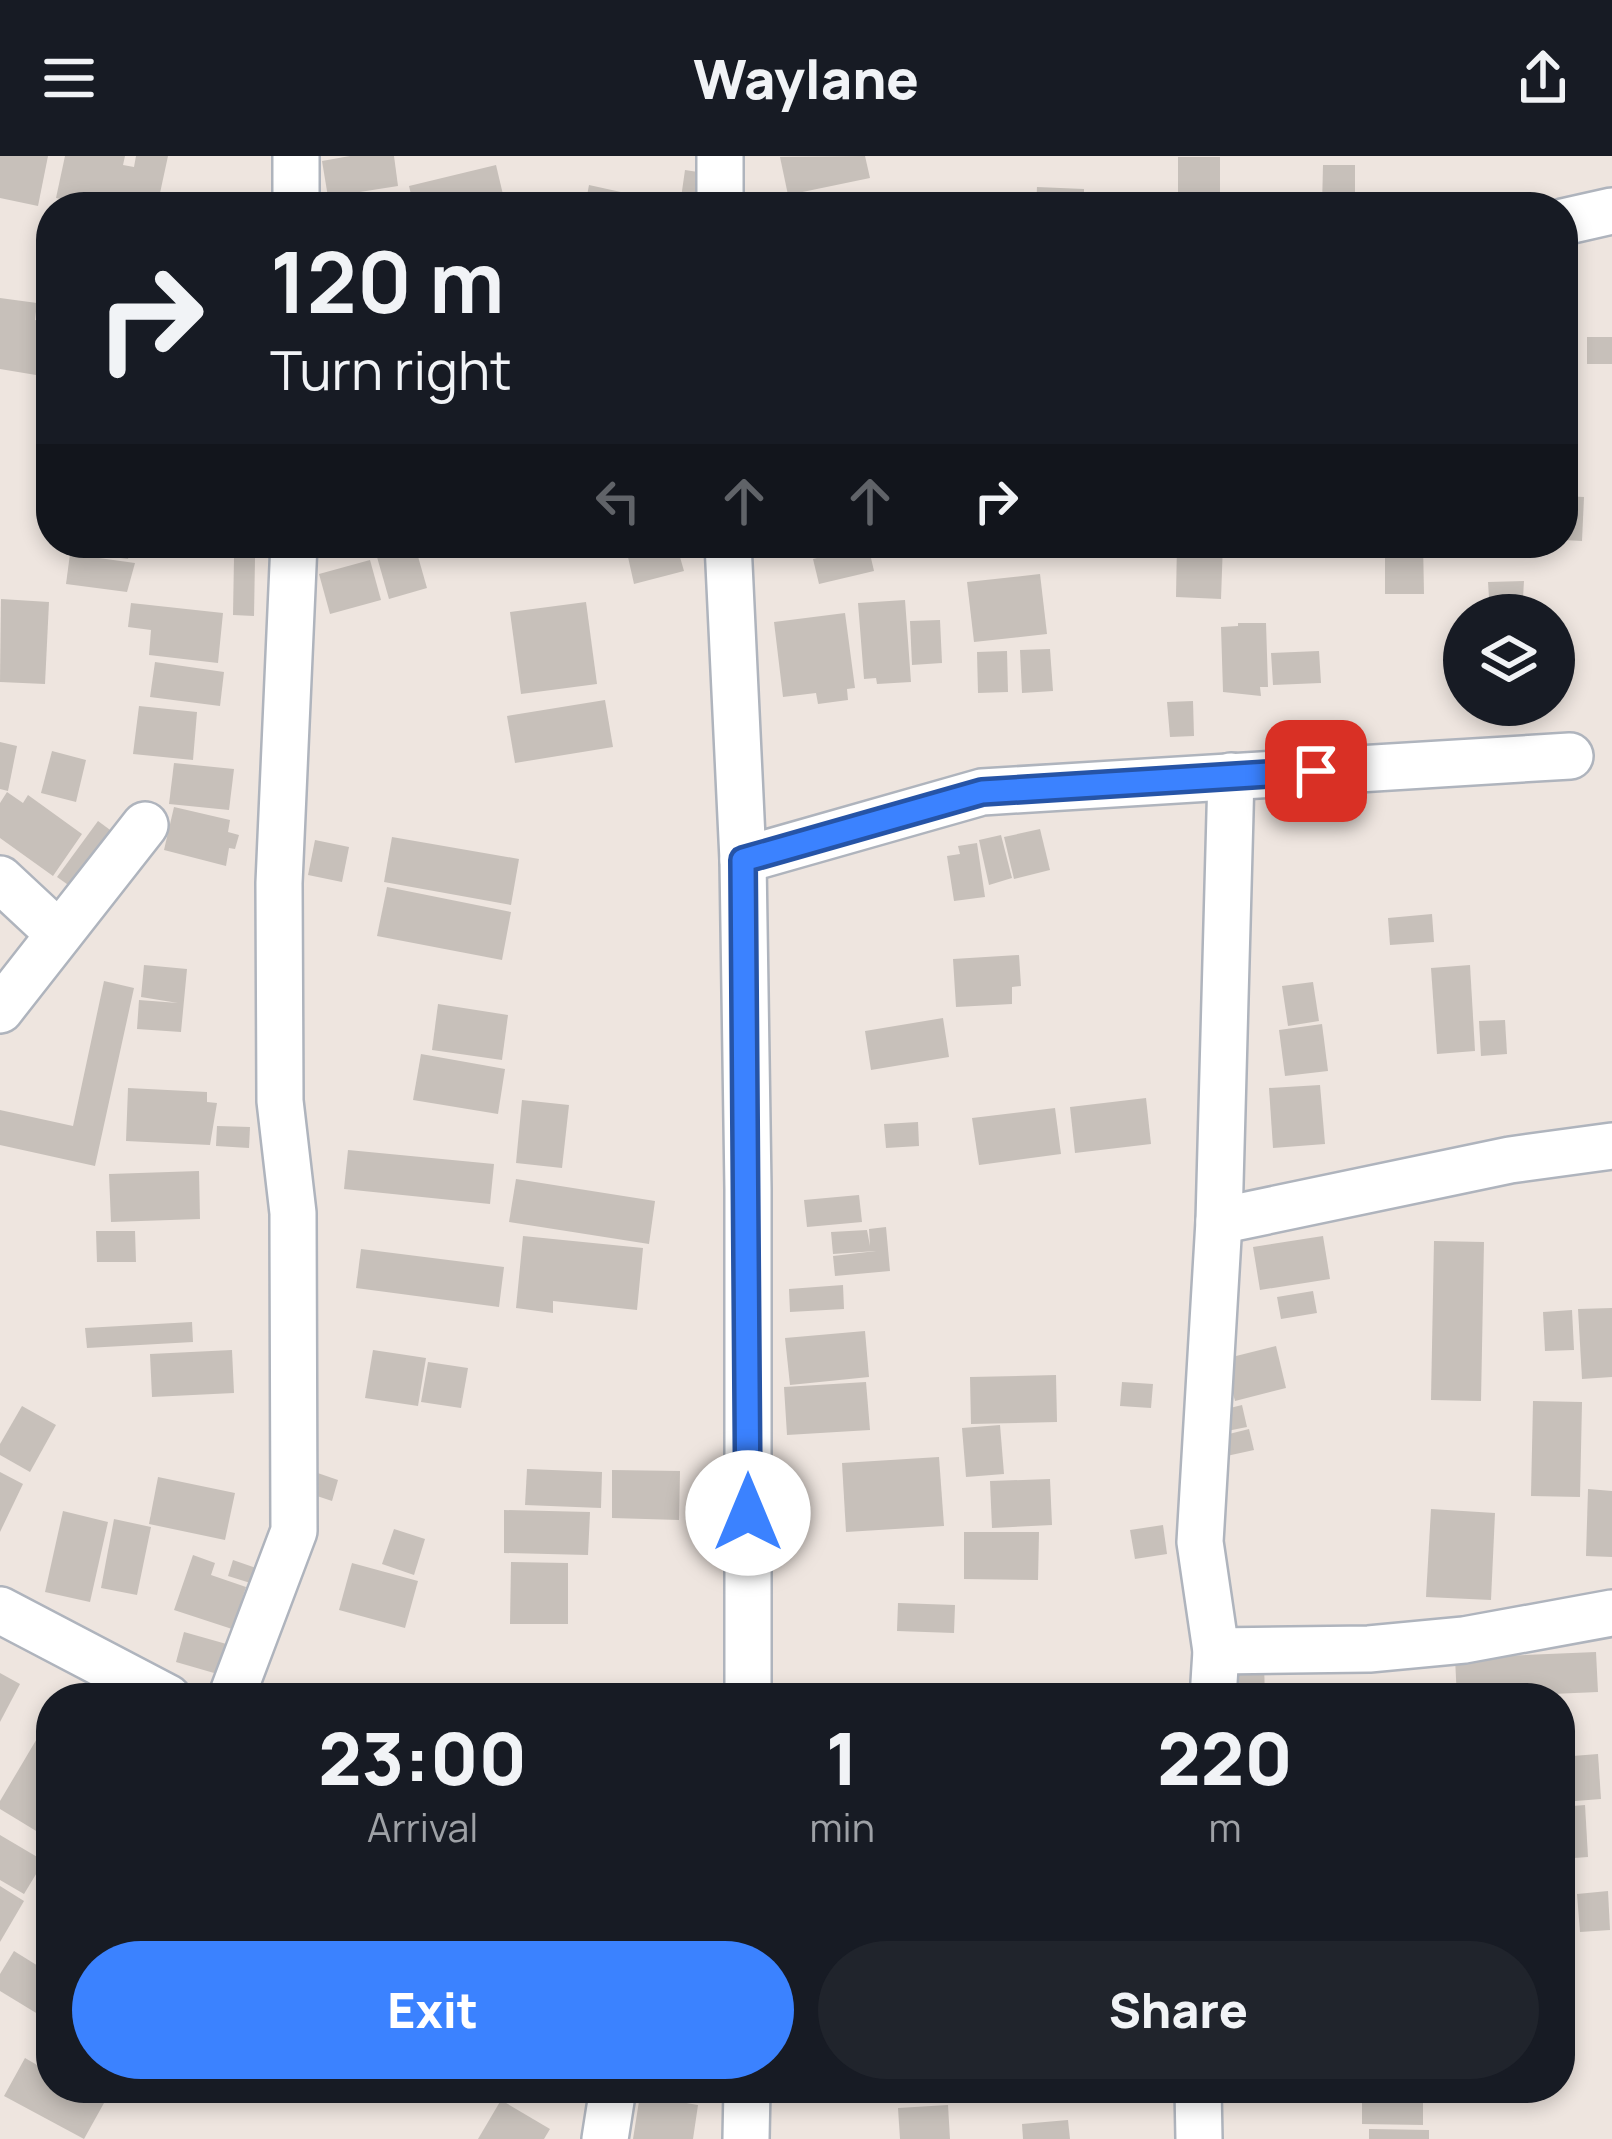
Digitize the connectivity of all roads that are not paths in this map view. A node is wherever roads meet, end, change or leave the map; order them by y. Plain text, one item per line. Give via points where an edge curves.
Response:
1 (296, 156) edge
2 (720, 156) edge
3 (296, 192) edge
4 (720, 192) edge
5 (1612, 211) edge
6 (1578, 219) edge
7 (293, 558) edge
8 (729, 558) edge
9 (1570, 756) dead end
10 (1231, 776) junction
11 (145, 825) dead end
12 (743, 860) junction
13 (0, 879) edge
14 (59, 934) junction
15 (0, 1010) edge
16 (1612, 1146) edge
17 (1219, 1221) junction
18 (0, 1610) edge
19 (1612, 1613) edge
20 (1216, 1651) junction
21 (139, 1683) edge
22 (237, 1683) edge
23 (748, 1683) edge
24 (1214, 1683) edge
25 (610, 2103) edge
26 (747, 2103) edge
27 (1198, 2103) edge
28 (604, 2139) edge
29 (746, 2139) edge
30 (1198, 2139) edge

1 - 3 street
2 - 4 street
5 - 6 street
7 - 22 street via 279,883 280,1101 293,1213 294,1531
8 - 12 street
9 - 10 street
10 - 12 street via 982,792
10 - 17 street
11 - 14 street
12 - 23 street
13 - 14 street
14 - 15 street
16 - 17 street
17 - 20 street via 1200,1542
18 - 21 street
19 - 20 street via 1464,1640
20 - 24 street
25 - 28 street
26 - 29 street
27 - 30 street

